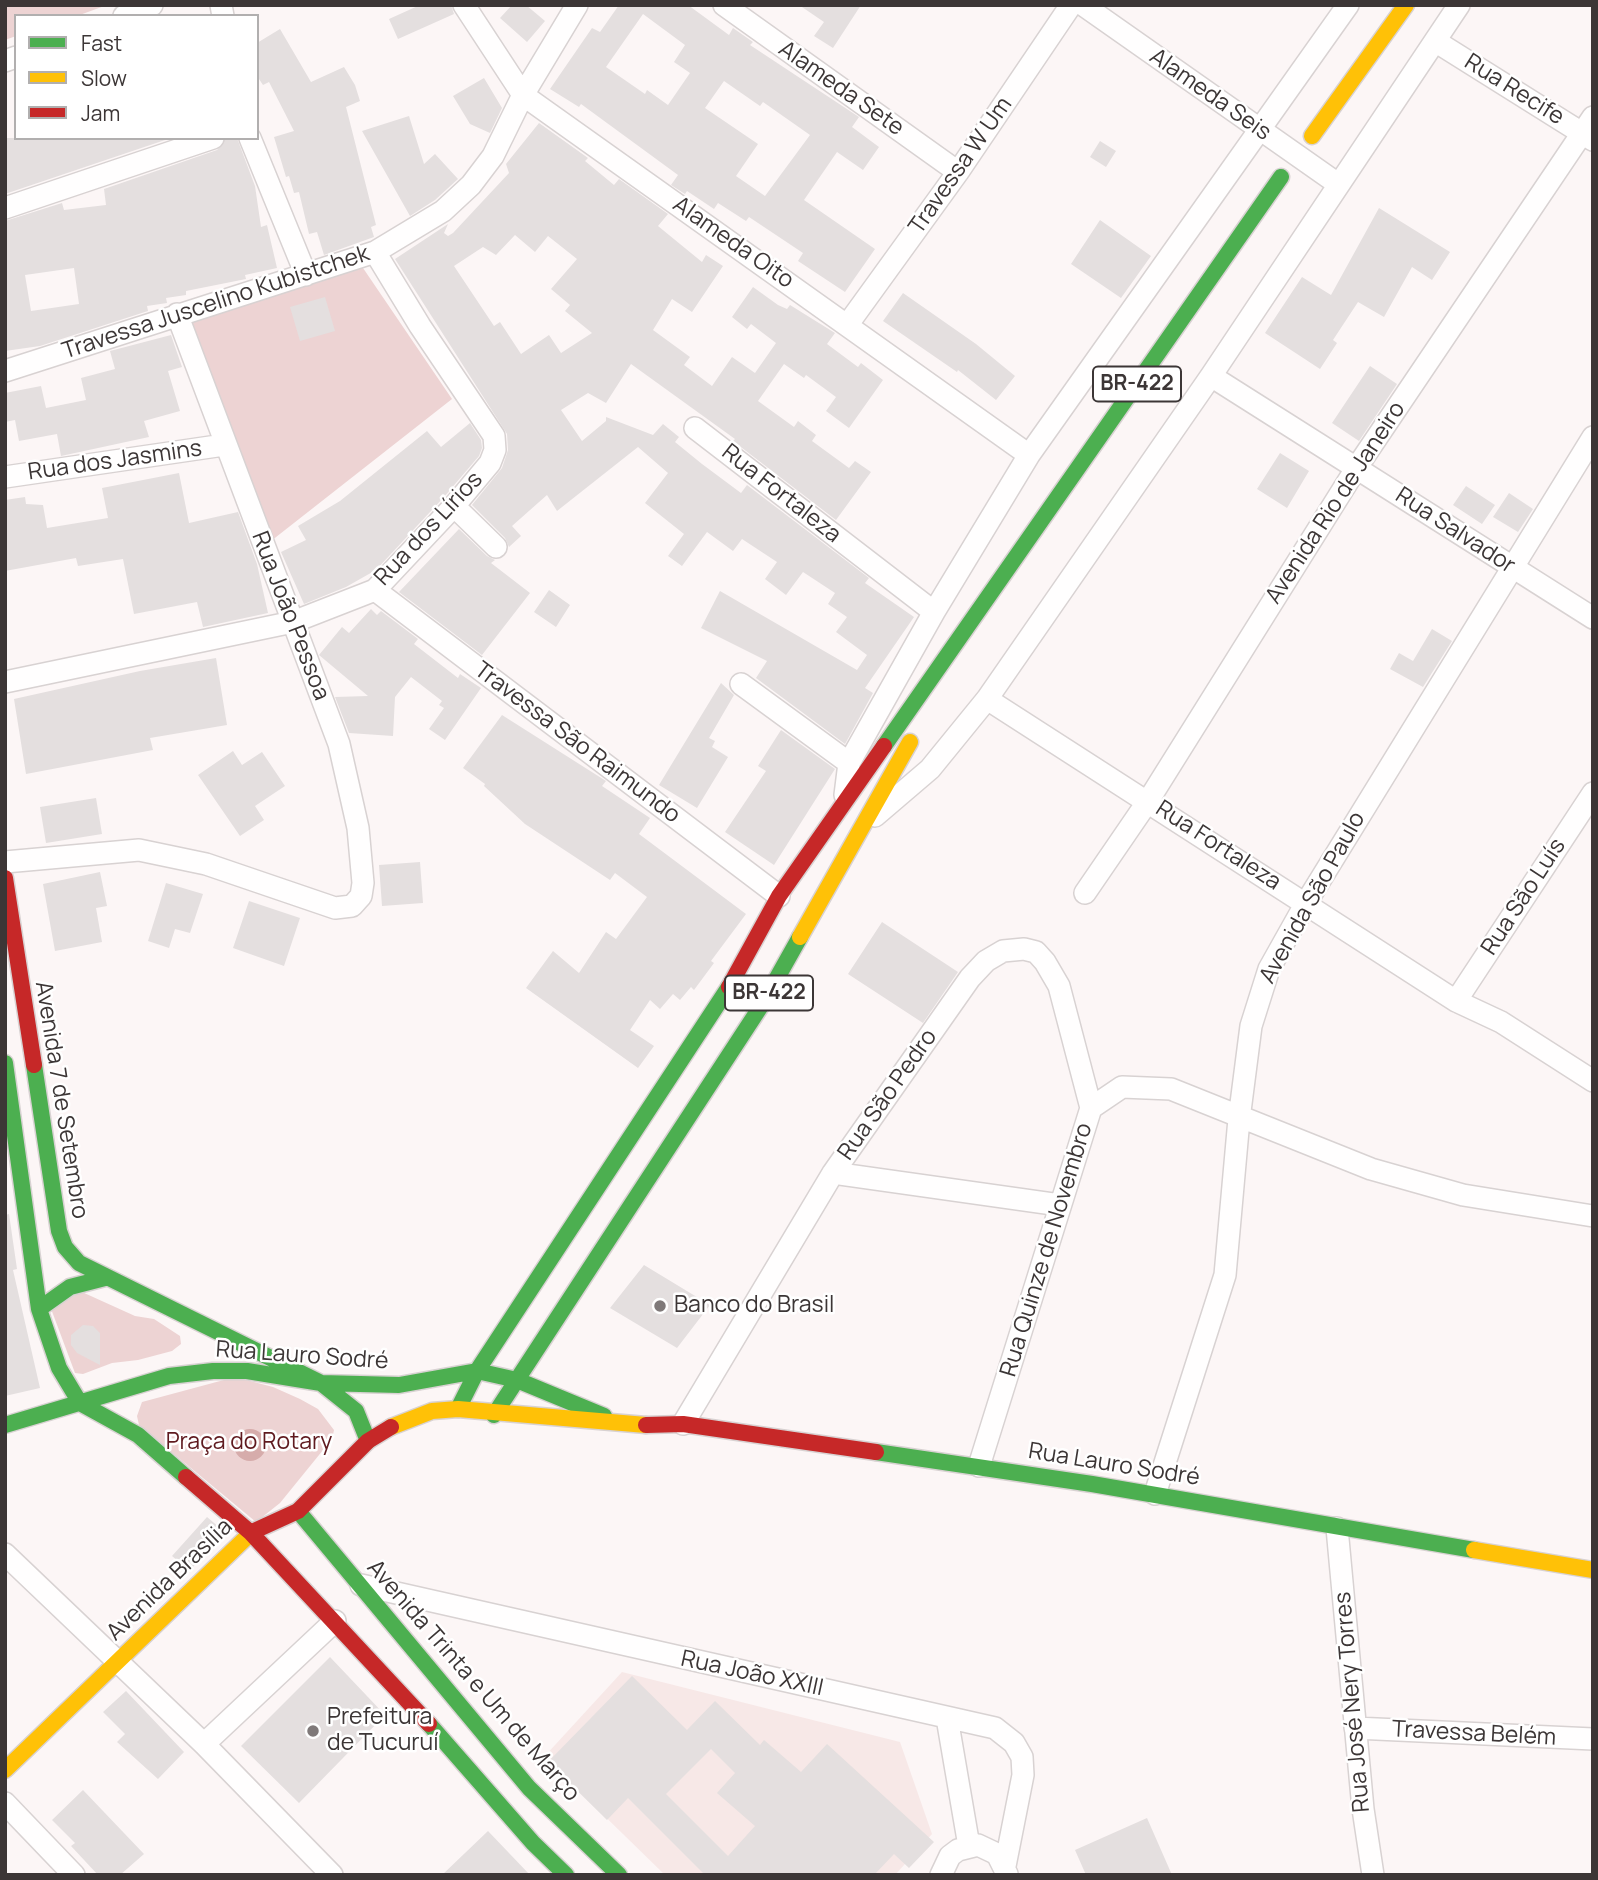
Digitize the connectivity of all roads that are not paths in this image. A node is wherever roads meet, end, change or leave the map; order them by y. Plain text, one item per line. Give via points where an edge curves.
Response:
1 (152, 5) edge
2 (464, 5) edge
3 (577, 5) edge
4 (724, 5) edge
5 (1071, 5) edge
6 (1083, 5) edge
7 (1348, 5) edge
8 (1406, 5) edge
9 (1459, 5) edge
10 (129, 14) edge
11 (1434, 40) junction
12 (523, 94) junction
13 (1589, 130) edge
14 (1259, 131) junction
15 (1312, 136) dead end
16 (207, 140) edge
17 (251, 140) edge
18 (958, 172) junction
19 (1282, 177) dead end
20 (1338, 184) junction
21 (5, 208) edge
22 (375, 252) junction
23 (306, 275) junction
24 (177, 314) junction
25 (848, 324) junction
26 (5, 372) edge
27 (1211, 376) junction
28 (695, 428) dead end
29 (1593, 437) edge
30 (224, 445) junction
31 (1029, 455) junction
32 (1357, 467) junction
33 (5, 477) edge
34 (454, 506) junction
35 (496, 547) dead end
36 (1511, 568) junction
37 (375, 590) junction
38 (993, 591) junction
39 (934, 612) junction
40 (1593, 618) edge
41 (293, 622) junction
42 (5, 682) edge
43 (741, 684) dead end
44 (987, 699) junction
45 (849, 762) junction
46 (1593, 793) edge
47 (1148, 801) junction
48 (843, 807) junction
49 (865, 824) junction
50 (5, 862) edge
51 (5, 878) edge
52 (1085, 893) dead end
53 (779, 896) junction
54 (1306, 903) junction
55 (9, 932) edge
56 (747, 994) junction
57 (1456, 1001) junction
58 (5, 1063) edge
59 (1593, 1081) edge
60 (1091, 1108) junction
61 (1239, 1119) junction
62 (833, 1173) junction
63 (1060, 1205) junction
64 (1593, 1216) edge
65 (105, 1278) junction
66 (39, 1309) junction
67 (477, 1371) junction
68 (517, 1380) junction
69 (321, 1382) junction
70 (80, 1403) junction
71 (458, 1409) junction
72 (494, 1415) junction
73 (683, 1424) junction
74 (5, 1425) edge
75 (625, 1425) junction
76 (368, 1441) junction
77 (979, 1466) junction
78 (1155, 1494) junction
79 (298, 1511) junction
80 (1338, 1528) junction
81 (251, 1533) junction
82 (5, 1554) edge
83 (1593, 1570) edge
84 (361, 1585) junction
85 (335, 1621) junction
86 (116, 1664) junction
87 (947, 1718) junction
88 (1354, 1728) junction
89 (1593, 1739) edge
90 (204, 1744) junction
91 (5, 1770) edge
92 (5, 1803) edge
93 (968, 1846) junction
94 (1006, 1870) edge
95 (74, 1875) edge
96 (332, 1875) edge
97 (566, 1875) edge
98 (619, 1875) edge
99 (941, 1875) edge
100 (1373, 1875) edge

1 - 10 street
2 - 12 street, Alameda Oito
3 - 12 street, Travessa Juscelino Kubistchek
4 - 18 street, Alameda Sete
5 - 18 street, Travessa W Um
6 - 14 street, Alameda Seis
7 - 14 street
8 - 15 main road
9 - 11 street
11 - 13 street, Rua Recife
11 - 20 street
12 - 22 street, Travessa Juscelino Kubistchek via 493,156 471,185 443,211
12 - 25 street, Alameda Oito
13 - 32 street, Avenida Rio de Janeiro
14 - 20 street, Alameda Seis
14 - 31 street
16 - 21 street
17 - 23 street
18 - 25 street, Travessa W Um
19 - 38 main road, BR-422
20 - 27 street
22 - 23 street, Travessa Juscelino Kubistchek
22 - 34 street, Rua dos Lírios via 494,436 490,463
23 - 24 street, Travessa Juscelino Kubistchek
24 - 26 street, Travessa Juscelino Kubistchek
24 - 30 street, Rua João Pessoa
25 - 31 street, Alameda Oito
27 - 32 street, Rua Salvador
27 - 44 street
28 - 39 street, Rua Fortaleza
29 - 36 street, Avenida São Paulo
30 - 33 street, Rua dos Jasmins
30 - 41 street, Rua João Pessoa
31 - 39 street
32 - 36 street, Rua Salvador
32 - 47 street, Avenida Rio de Janeiro
34 - 35 street
34 - 37 street, Rua dos Lírios
36 - 40 street, Rua Salvador
36 - 54 street, Avenida São Paulo
37 - 41 street, Rua dos Lírios
37 - 53 street, Travessa São Raimundo
38 - 48 main road, BR-422
38 - 49 main road, BR-422
39 - 45 street
41 - 42 street, Rua dos Lírios
41 - 50 street, Rua João Pessoa via 339,744 358,828 363,883 361,896 352,906 335,908 206,864 139,850
43 - 45 street
44 - 47 street, Rua Fortaleza
44 - 49 street via 930,769
45 - 48 street
46 - 57 street, Rua São Luís
47 - 52 street, Avenida Rio de Janeiro
47 - 54 street, Rua Fortaleza
48 - 49 street
48 - 53 main road, BR-422
49 - 56 main road, BR-422
51 - 55 main road, Avenida 7 de Setembro
53 - 56 main road, BR-422
54 - 57 street, Rua Fortaleza
54 - 61 street, Avenida São Paulo via 1258,997
55 - 65 main road, Avenida 7 de Setembro via 59,1231 65,1247 79,1262
56 - 67 main road, BR-422
56 - 68 main road, BR-422
57 - 59 street, Rua Fortaleza via 1501,1022
58 - 66 main road
60 - 61 street, Rua Quinze de Novembro via 1122,1087 1147,1086 1171,1089
60 - 62 street, Rua São Pedro via 1059,986 1036,952 1003,951 970,978
60 - 63 street, Rua Quinze de Novembro
61 - 64 street, Rua Quinze de Novembro via 1371,1169 1440,1189
61 - 78 street, Avenida São Paulo via 1225,1275
62 - 63 street
62 - 73 street, Rua São Pedro
63 - 77 street, Rua Quinze de Novembro
65 - 66 main road via 70,1287
65 - 69 main road, Avenida 7 de Setembro
66 - 70 main road via 59,1368
67 - 68 main road, Rua Lauro Sodré
67 - 69 main road, Rua Lauro Sodré via 399,1385
67 - 71 main road, BR-422
68 - 72 main road, BR-422
68 - 75 main road, Rua Lauro Sodré
69 - 70 main road, Rua Lauro Sodré via 213,1371 169,1376
69 - 76 main road via 356,1412
70 - 74 main road, Rua Lauro Sodré
70 - 81 main road via 138,1435
71 - 72 main road, Avenida Brasília
71 - 76 main road, Avenida Brasília via 406,1420
72 - 75 main road, Rua Lauro Sodré
73 - 75 main road, Rua Lauro Sodré
73 - 77 main road, Rua Lauro Sodré
76 - 79 main road, Avenida Brasília
77 - 78 main road, Rua Lauro Sodré
78 - 80 main road, Rua Lauro Sodré
79 - 81 main road, Avenida Brasília
79 - 84 main road, Avenida Trinta e Um de Março
80 - 83 main road, Rua Lauro Sodré
80 - 88 street, Rua José Nery Torres
81 - 85 main road
81 - 86 main road, Avenida Brasília
82 - 86 street
84 - 87 street, Rua João XXIII
84 - 98 main road, Avenida Trinta e Um de Março via 530,1788
85 - 90 street
85 - 97 main road
86 - 90 street
86 - 91 main road, Avenida Brasília
87 - 93 street
87 - 94 street, Rua João XXIII via 995,1728 1014,1743 1022,1757 1020,1799
88 - 89 street, Travessa Belém
88 - 100 street, Rua José Nery Torres
90 - 96 street
92 - 95 street
93 - 94 street via 988,1848
93 - 99 street via 950,1856

